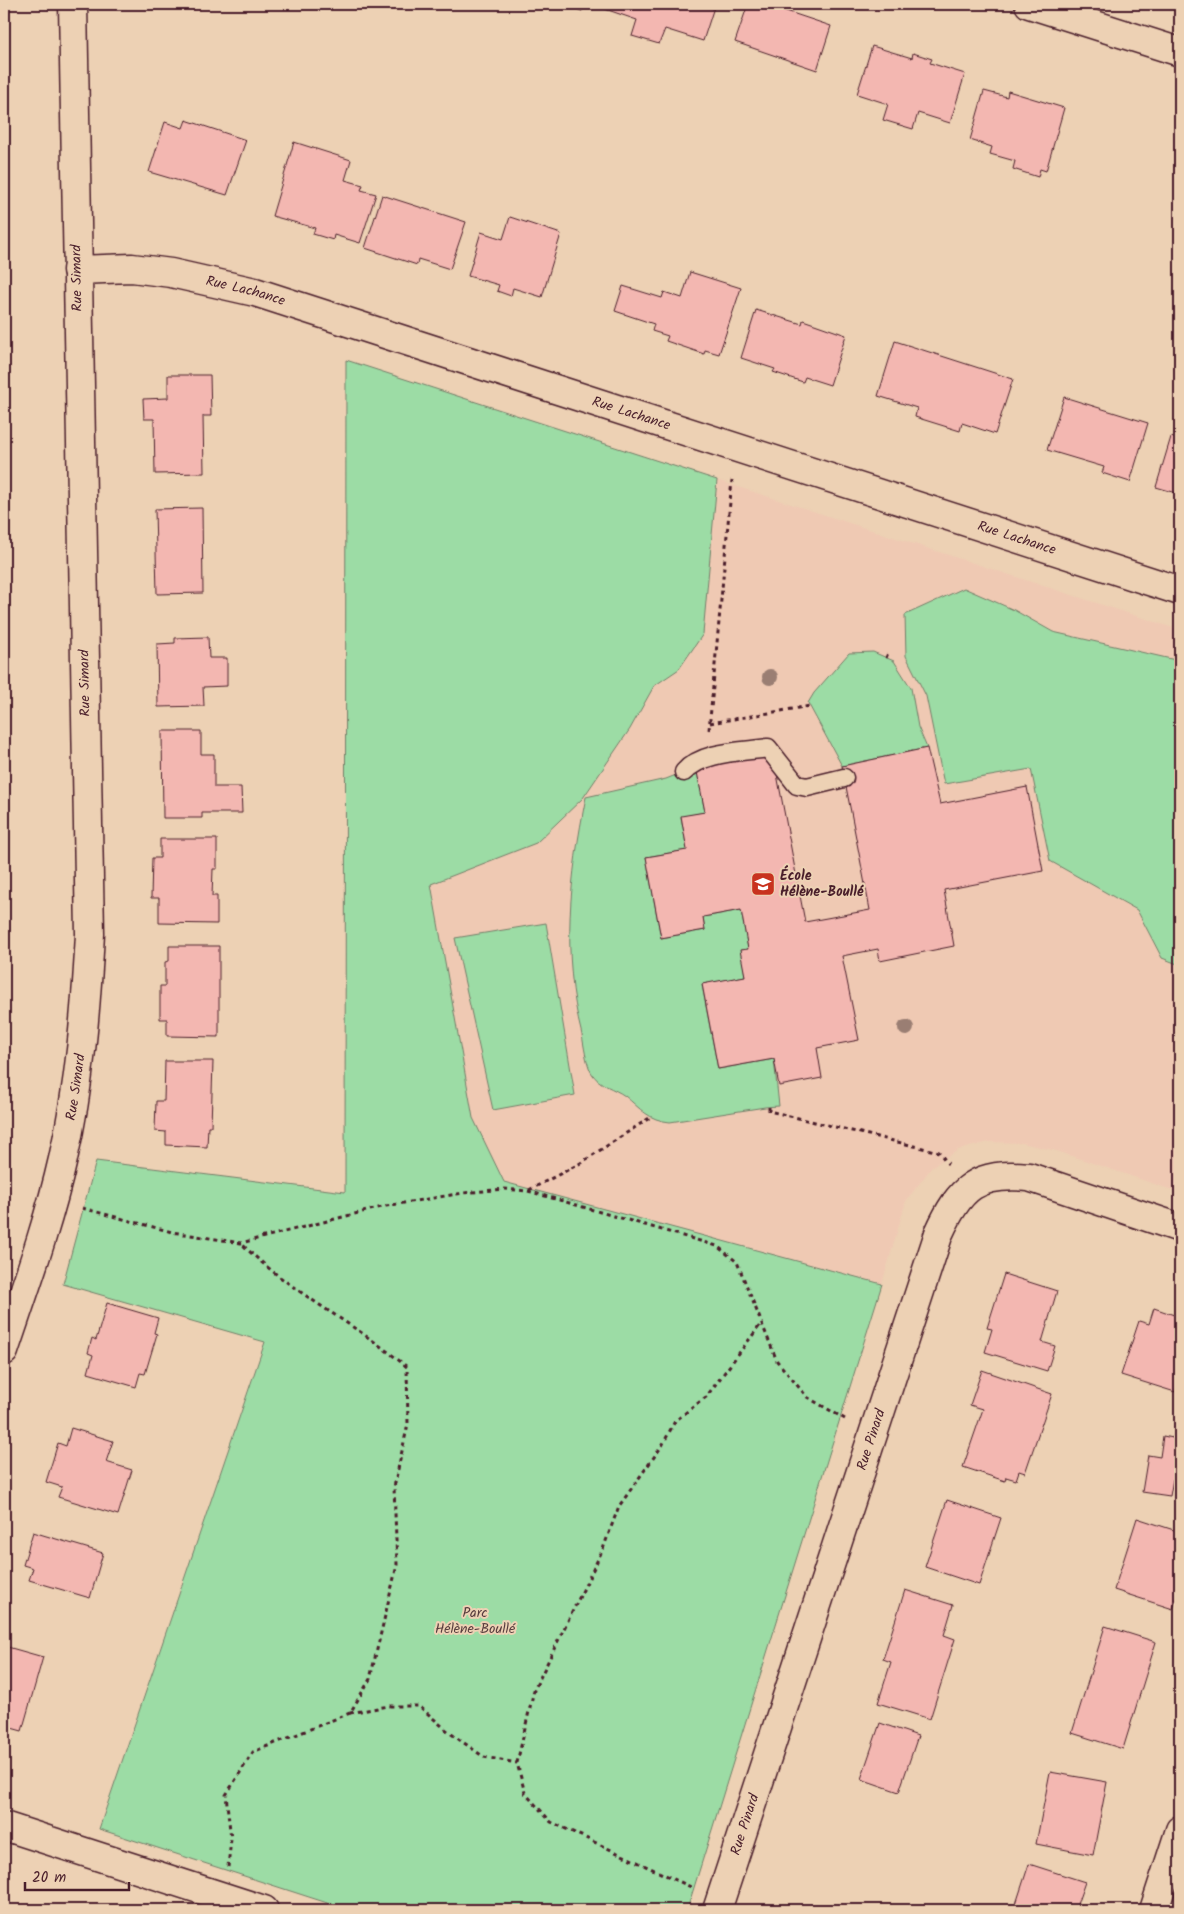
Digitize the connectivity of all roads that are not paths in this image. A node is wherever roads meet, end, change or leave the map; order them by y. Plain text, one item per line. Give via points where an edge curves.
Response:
1 (73, 4) edge
2 (1029, 4) edge
3 (1180, 52) edge
4 (77, 270) junction
5 (1180, 591) edge
6 (684, 772) dead end
7 (844, 778) dead end
8 (1180, 1228) edge
9 (4, 1352) edge
10 (4, 1826) edge
11 (1180, 1830) edge
12 (718, 1907) edge
13 (264, 1910) edge
14 (1154, 1910) edge

1 - 4 street, Rue Simard
2 - 3 street
4 - 5 street, Rue Lachance via 132,268 198,278 255,292
4 - 9 street, Rue Simard via 90,934 88,984 74,1104 53,1198
6 - 7 lane via 691,764 706,758 768,748 798,785 806,787
8 - 12 street, Rue Pinard via 1028,1177 1004,1174 980,1181 966,1190 950,1210 939,1233
10 - 13 street
11 - 14 street

